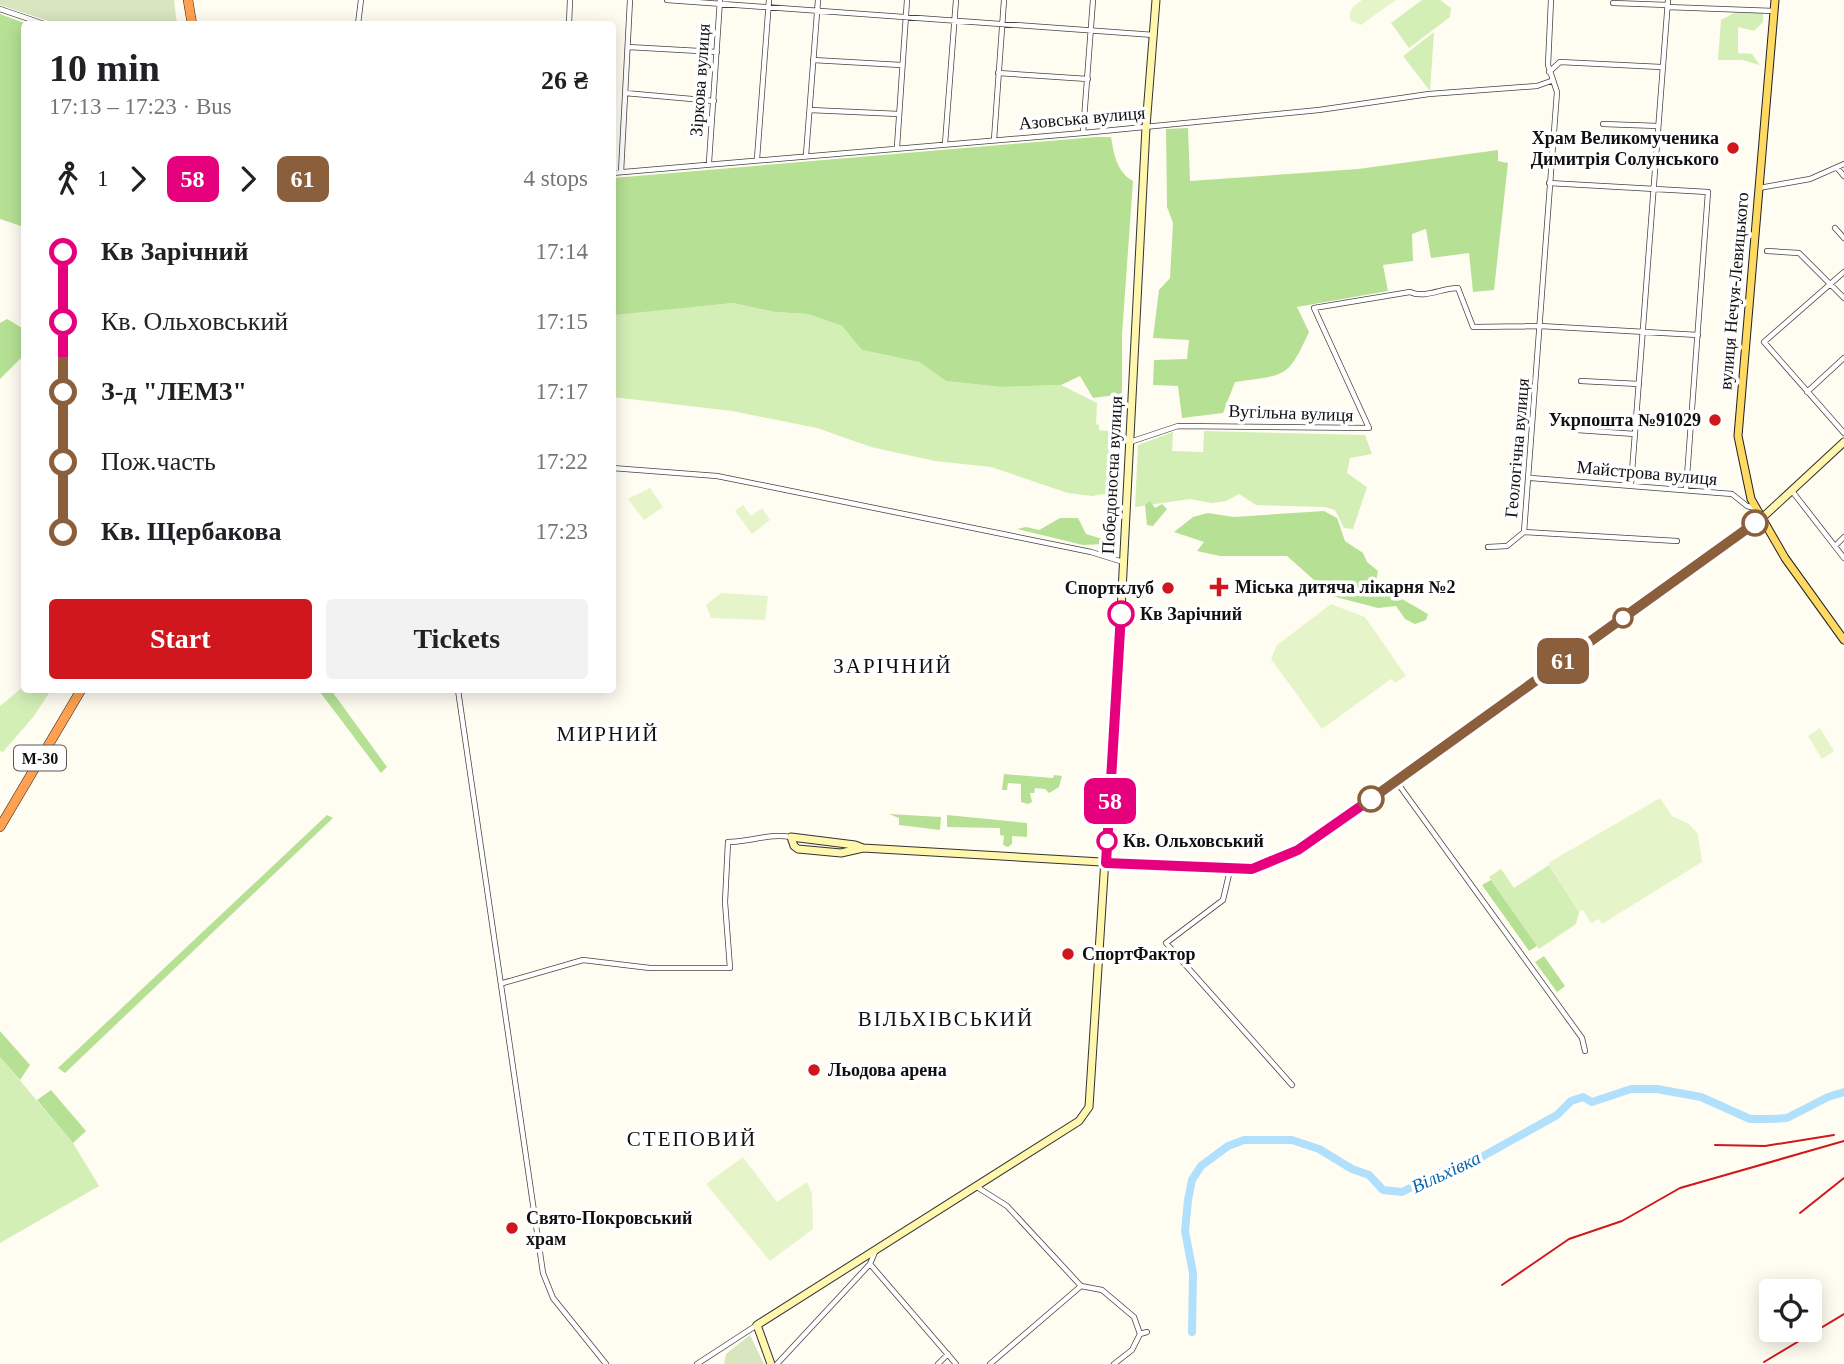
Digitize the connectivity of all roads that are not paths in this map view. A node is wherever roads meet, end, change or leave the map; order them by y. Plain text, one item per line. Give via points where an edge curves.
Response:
1 (188, 0) edge
2 (361, 0) edge
3 (570, 0) edge
4 (630, 0) edge
5 (667, 0) edge
6 (769, 0) edge
7 (818, 0) edge
8 (907, 0) edge
9 (956, 0) edge
10 (1004, 0) edge
11 (1093, 0) edge
12 (1156, 0) edge
13 (1551, 0) edge
14 (1775, 0) edge
15 (719, 2) edge
16 (1613, 3) dead end
17 (1668, 4) edge
18 (768, 7) junction
19 (0, 9) edge
20 (817, 10) junction
21 (1774, 11) junction
22 (905, 17) junction
23 (954, 20) junction
24 (35, 21) edge
25 (192, 21) edge
26 (358, 21) edge
27 (569, 21) edge
28 (1003, 24) junction
29 (1090, 30) junction
30 (1155, 35) junction
31 (628, 47) junction
32 (717, 52) junction
33 (813, 60) junction
34 (901, 65) junction
35 (1661, 67) junction
36 (1549, 72) junction
37 (998, 73) junction
38 (1088, 79) junction
39 (1551, 81) junction
40 (625, 93) junction
41 (714, 101) junction
42 (810, 110) junction
43 (899, 114) junction
44 (1602, 124) dead end
45 (1658, 126) junction
46 (1146, 127) junction
47 (1083, 133) junction
48 (994, 140) junction
49 (945, 144) junction
50 (897, 147) junction
51 (806, 155) junction
52 (757, 159) junction
53 (709, 162) junction
54 (1844, 164) edge
55 (1838, 169) junction
56 (621, 172) junction
57 (616, 173) edge
58 (1844, 176) edge
59 (1549, 183) junction
60 (1758, 188) junction
61 (1654, 191) junction
62 (1835, 228) dead end
63 (1844, 238) edge
64 (1767, 251) dead end
65 (1844, 272) edge
66 (1831, 284) junction
67 (1844, 298) edge
68 (1540, 326) junction
69 (1643, 333) junction
70 (1698, 335) junction
71 (1844, 358) edge
72 (1581, 382) dead end
73 (1639, 384) junction
74 (1807, 392) junction
75 (1577, 430) dead end
76 (1844, 433) edge
77 (1635, 434) junction
78 (1129, 442) junction
79 (1844, 442) edge
80 (616, 468) edge
81 (1531, 478) junction
82 (1631, 485) junction
83 (1686, 490) junction
84 (1792, 491) junction
85 (1756, 509) junction
86 (1762, 519) junction
87 (1524, 532) junction
88 (1844, 537) edge
89 (1677, 541) dead end
90 (1835, 546) junction
91 (1488, 547) dead end
92 (1844, 558) edge
93 (1123, 562) junction
94 (1843, 637) edge
95 (79, 693) edge
96 (458, 693) edge
97 (1396, 782) junction
98 (0, 827) edge
99 (791, 837) joint
100 (1106, 863) junction
101 (1230, 870) junction
102 (503, 983) junction
103 (1585, 1051) dead end
104 (1292, 1085) dead end
105 (976, 1186) junction
106 (877, 1248) junction
107 (870, 1264) junction
108 (1081, 1286) junction
109 (757, 1325) junction
110 (1147, 1332) dead end
111 (1140, 1334) junction
112 (948, 1354) junction
113 (606, 1364) edge
114 (697, 1364) edge
115 (771, 1364) edge
116 (778, 1364) edge
117 (937, 1364) edge
118 (956, 1364) edge
119 (990, 1364) edge
120 (1114, 1364) edge

1 - 25 highway
2 - 26 street
3 - 27 street
4 - 31 street
5 - 15 street
6 - 18 street
7 - 20 street
8 - 22 street
9 - 23 street
10 - 28 street
11 - 29 street
12 - 30 street, Победоносна вулиця
13 - 36 street, Геологічна вулиця
14 - 21 main road, вулиця Нечуя-Левицького
15 - 18 street
15 - 32 street, Зіркова вулиця
16 - 17 street
17 - 21 street
17 - 35 street
18 - 20 street
18 - 52 street
19 - 24 street
20 - 22 street
20 - 33 street
21 - 60 main road, вулиця Нечуя-Левицького
22 - 23 street
22 - 34 street
23 - 28 street
23 - 49 street
28 - 29 street
28 - 37 street
29 - 30 street
29 - 38 street
30 - 46 street, Победоносна вулиця
31 - 32 street
31 - 40 street
32 - 41 street, Зіркова вулиця
33 - 34 street
33 - 42 street
34 - 43 street
35 - 36 street via 1560,62
35 - 45 street
36 - 39 street, Геологічна вулиця
37 - 38 street
37 - 48 street
38 - 47 street
39 - 46 street, Азовська вулиця
39 - 59 street, Геологічна вулиця via 1557,92
40 - 41 street
40 - 56 street
41 - 53 street, Зіркова вулиця
42 - 43 street
42 - 51 street
43 - 50 street
44 - 45 street
45 - 61 street
46 - 47 street, Азовська вулиця
46 - 78 street, Победоносна вулиця
47 - 48 street, Азовська вулиця
48 - 49 street, Азовська вулиця
49 - 50 street, Азовська вулиця
50 - 51 street, Азовська вулиця
51 - 52 street, Азовська вулиця
52 - 53 street, Азовська вулиця
53 - 56 street, Азовська вулиця
54 - 55 street
55 - 58 street
55 - 60 street
56 - 57 street, Азовська вулиця
59 - 61 street
59 - 68 street, Геологічна вулиця
60 - 85 main road, вулиця Нечуя-Левицького via 1738,436 1744,475
61 - 69 street
61 - 70 street via 1708,192
62 - 63 street
64 - 66 street via 1799,253
65 - 66 street
66 - 67 street
66 - 74 street via 1764,342
68 - 69 street, Вугільна вулиця
68 - 78 street, Вугільна вулиця via 1473,327 1458,288 1314,308 1369,428 1178,425
68 - 81 street, Геологічна вулиця
69 - 70 street, Вугільна вулиця
69 - 73 street
70 - 83 street
71 - 74 street
72 - 73 street
73 - 77 street
74 - 76 street
75 - 77 street
77 - 82 street
78 - 93 street, Победоносна вулиця
79 - 84 street
80 - 93 street via 717,477
81 - 82 street, Майстрова вулиця
81 - 87 street, Геологічна вулиця
82 - 83 street, Майстрова вулиця
83 - 85 street, Майстрова вулиця via 1732,494
84 - 86 street
84 - 90 street
85 - 86 main road, вулиця Нечуя-Левицького
86 - 94 main road, вулиця Нечуя-Левицького
86 - 97 street
87 - 89 street
87 - 91 street, Геологічна вулиця via 1507,546
88 - 90 street
90 - 92 street
93 - 100 street, Победоносна вулиця
95 - 98 highway, М-30
96 - 102 street
97 - 101 street via 1298,850 1265,866
97 - 103 street via 1582,1038
99 - 100 street via 798,849 841,853 863,848
99 - 102 street via 775,834 728,842 725,902 730,968 650,968 583,960
100 - 101 street
100 - 105 street, Победоносна вулиця via 1089,1107 1079,1121
101 - 104 street via 1223,900 1166,943
102 - 113 street via 543,1273 553,1298
105 - 106 street, Победоносна вулиця
105 - 108 street via 1007,1206
106 - 107 street
106 - 109 street, Победоносна вулиця
107 - 112 street
107 - 116 street
108 - 111 street via 1101,1290 1134,1317
108 - 119 street
109 - 114 street
109 - 115 street
110 - 111 street
111 - 120 street via 1132,1350
112 - 117 street
112 - 118 street

